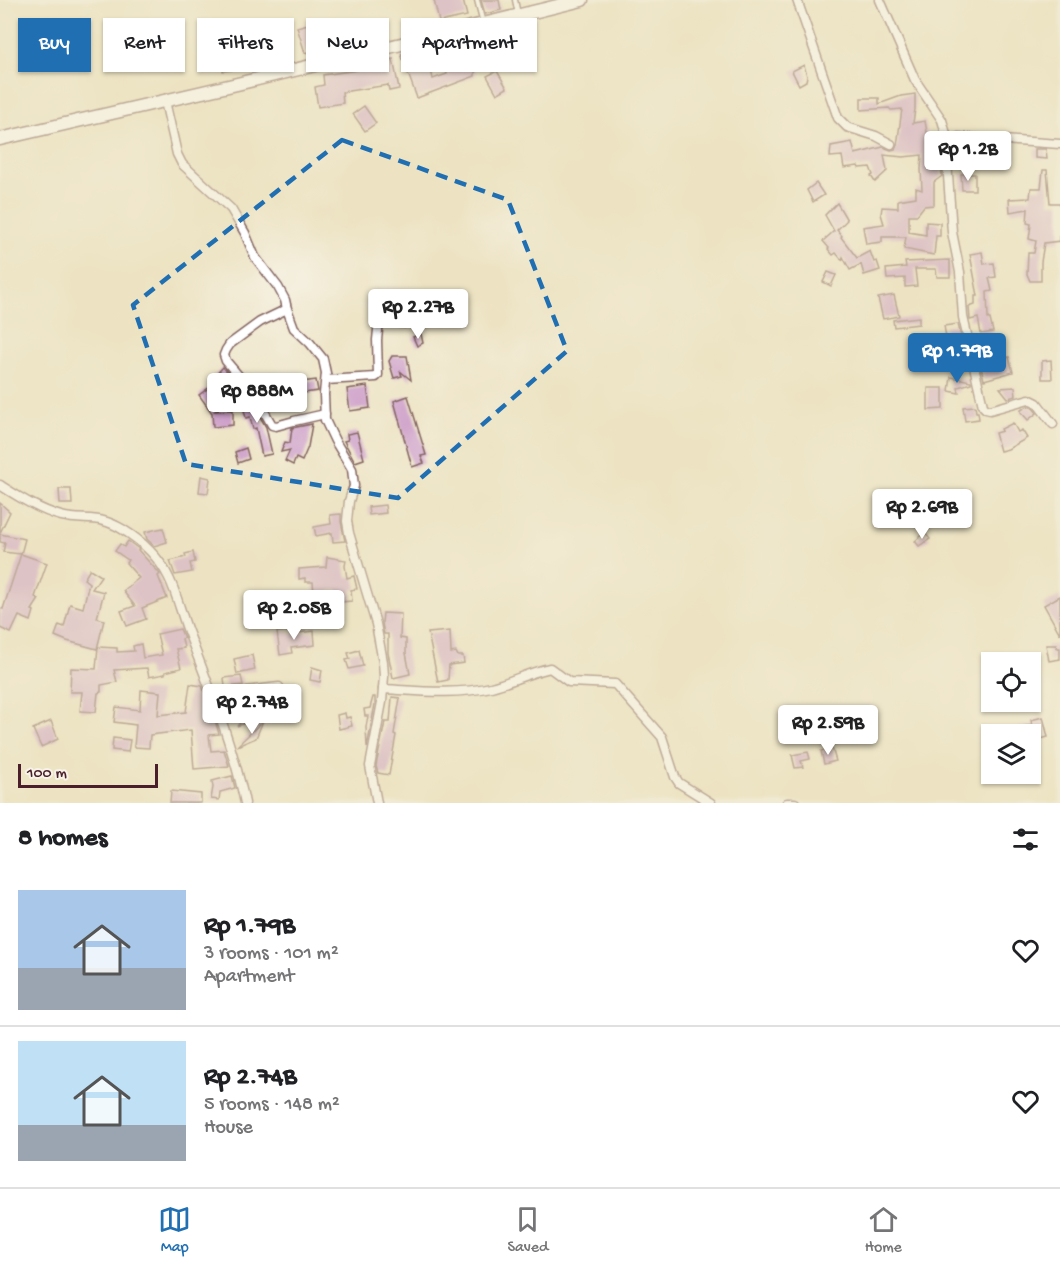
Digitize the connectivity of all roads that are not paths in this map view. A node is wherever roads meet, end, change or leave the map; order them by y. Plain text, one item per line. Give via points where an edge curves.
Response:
1 (477, 0) edge
2 (515, 0) edge
3 (582, 0) edge
4 (797, 0) edge
5 (880, 0) edge
6 (518, 15) junction
7 (482, 18) edge
8 (506, 18) edge
9 (401, 44) edge
10 (165, 101) junction
11 (0, 139) edge
12 (948, 141) junction
13 (891, 144) dead end
14 (1060, 144) edge
15 (287, 309) junction
16 (379, 320) dead end
17 (326, 380) junction
18 (325, 414) junction
19 (1053, 424) dead end
20 (0, 485) edge
21 (279, 687) dead end
22 (383, 689) junction
23 (212, 695) junction
24 (245, 803) edge
25 (377, 803) edge
26 (711, 803) edge
27 (788, 803) edge
28 (795, 803) edge

1 - 7 lane
2 - 6 lane
3 - 6 main road
4 - 13 street via 838,117 847,127
5 - 12 street via 915,80 942,120
6 - 8 main road
9 - 10 main road
10 - 11 main road
10 - 15 street via 182,164 231,209
12 - 14 street via 958,137
12 - 19 street via 949,205 963,317 983,406 990,410 1029,399 1037,403
15 - 17 street via 294,328 323,359
15 - 18 street via 260,322 230,344 225,350 226,361 254,394 272,425
16 - 17 street via 378,375
17 - 18 street
18 - 22 street via 334,441 352,468 354,486 347,522 376,624
20 - 23 street via 52,513 109,522 141,542 169,578
21 - 23 street
22 - 25 street via 370,765
22 - 26 street via 471,690 550,668 569,682 615,684 662,737 679,783
23 - 24 street
27 - 28 street

